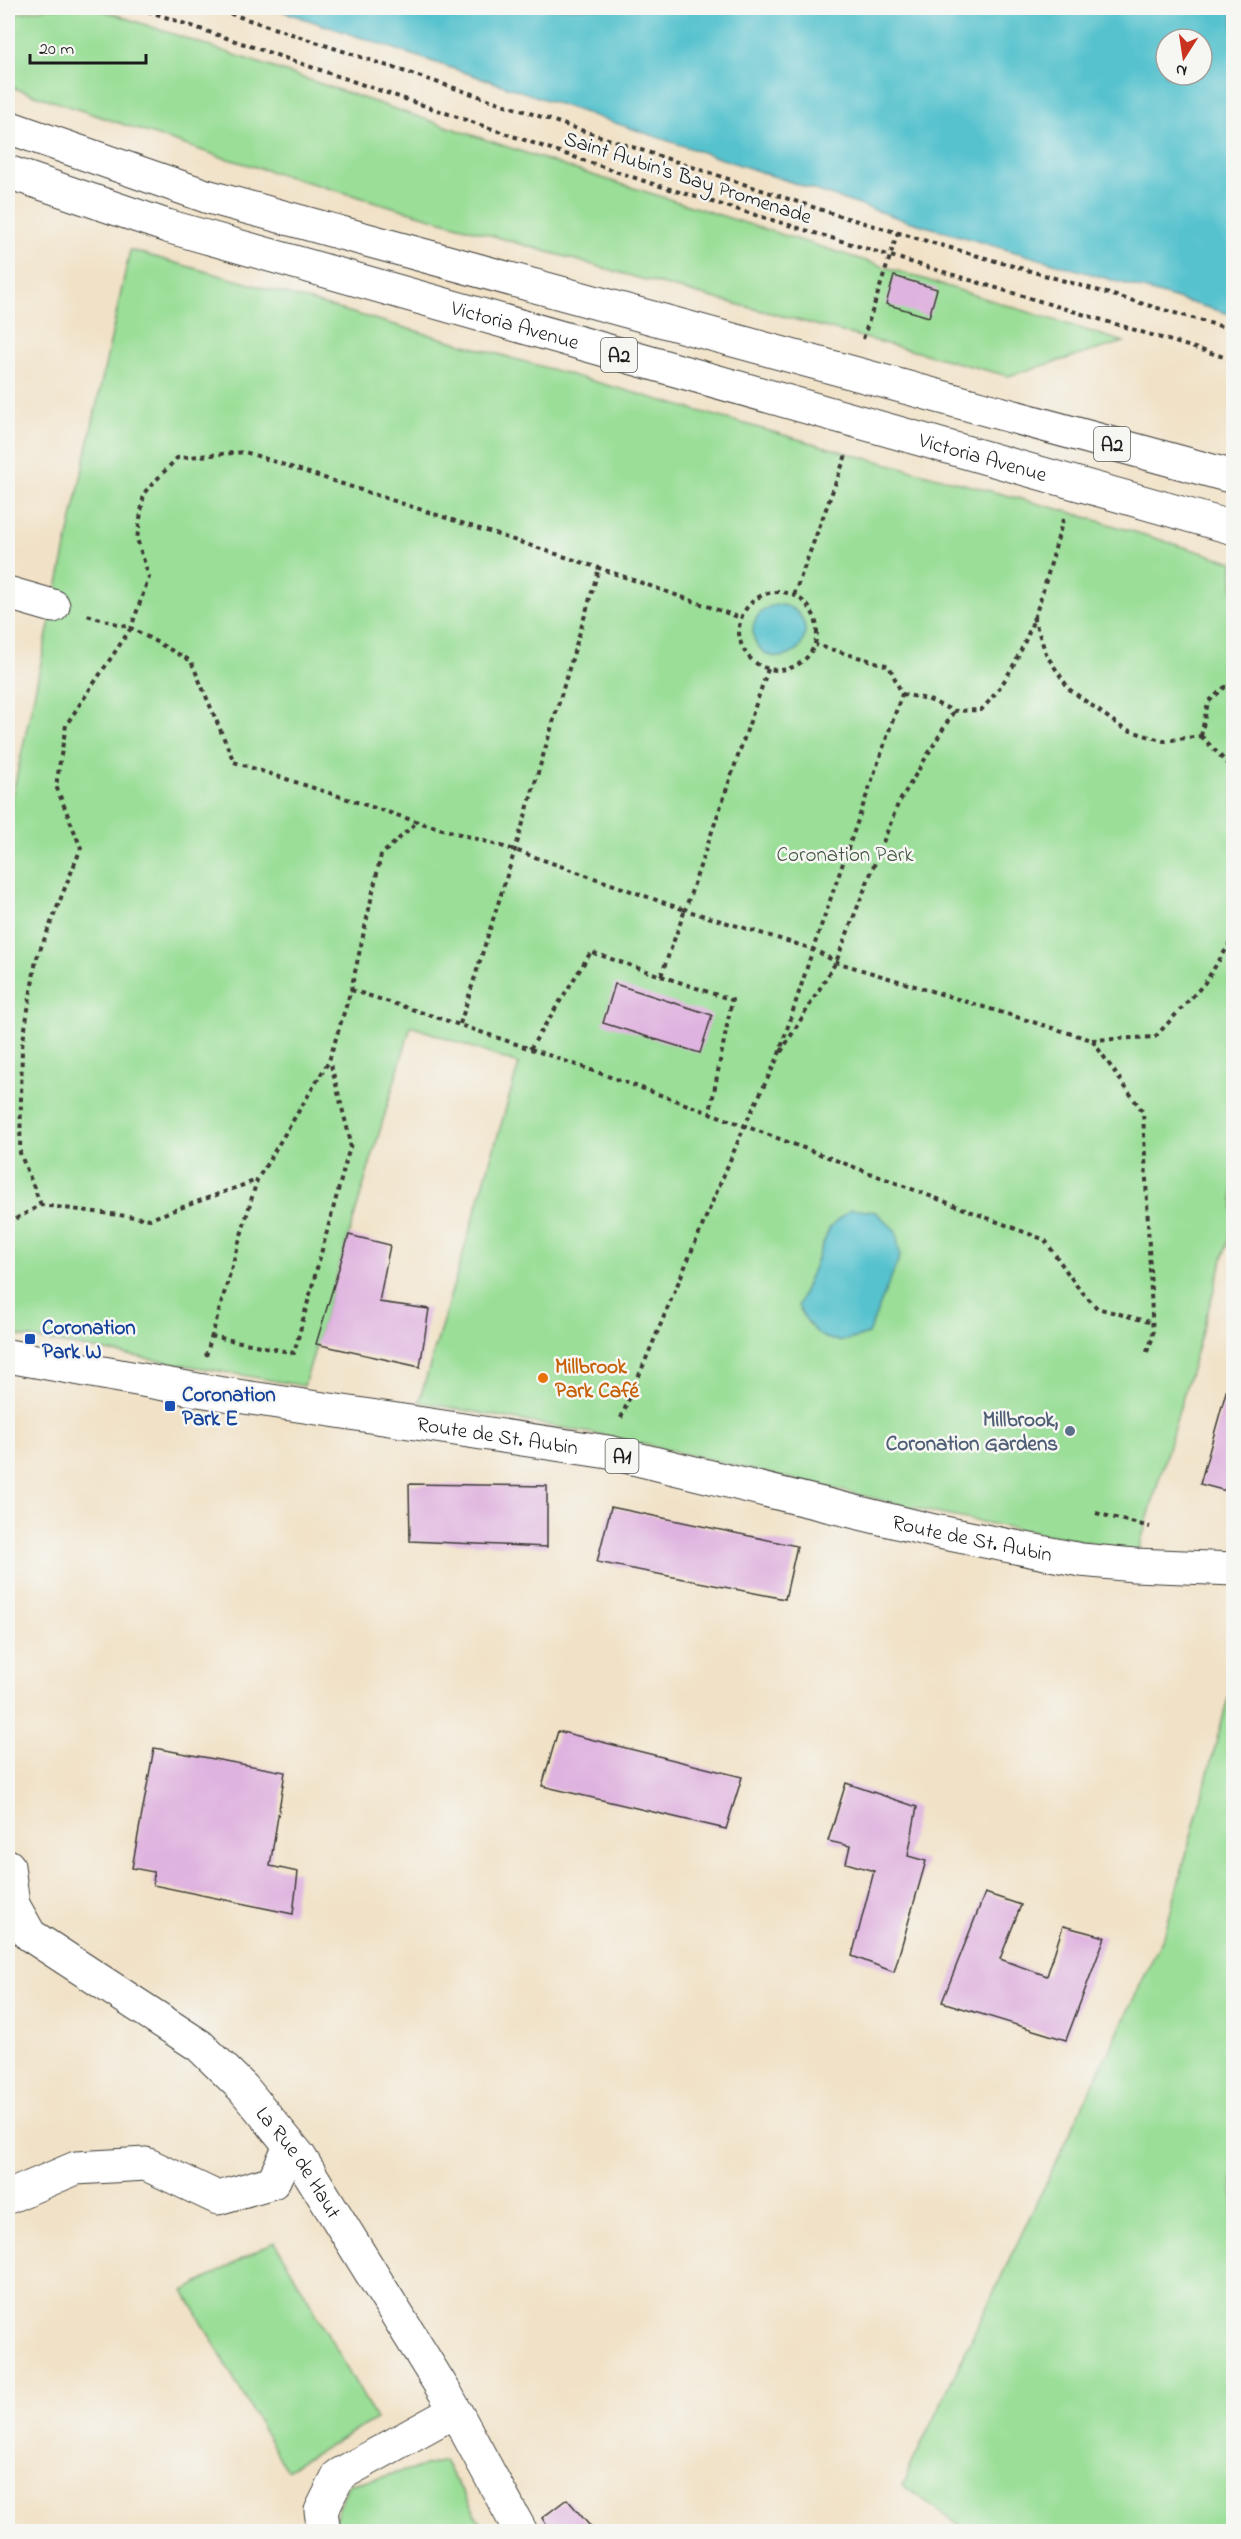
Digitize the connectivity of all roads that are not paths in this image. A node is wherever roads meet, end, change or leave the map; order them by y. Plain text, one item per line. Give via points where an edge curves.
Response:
1 (8, 127) edge
2 (8, 172) edge
3 (1233, 477) edge
4 (1233, 528) edge
5 (8, 593) edge
6 (53, 606) road end
7 (8, 1356) edge
8 (1233, 1569) edge
9 (8, 1866) edge
10 (290, 2146) junction
11 (8, 2196) edge
12 (455, 2411) junction
13 (324, 2532) edge
14 (521, 2532) edge

1 - 3 main road, Victoria Avenue / A2 via 206,196
2 - 4 main road, Victoria Avenue / A2 via 167,226
5 - 6 main road
7 - 8 main road, Route de St. Aubin / A1 via 198,1390 608,1452 934,1531 1082,1560
9 - 10 main road, La Rue de Haut via 13,1905 30,1935 200,2046 243,2088
10 - 11 main road via 273,2182 218,2198 146,2164 76,2168
10 - 12 main road, La Rue de Haut
12 - 13 main road via 339,2475 321,2511
12 - 14 main road, La Rue de Haut

